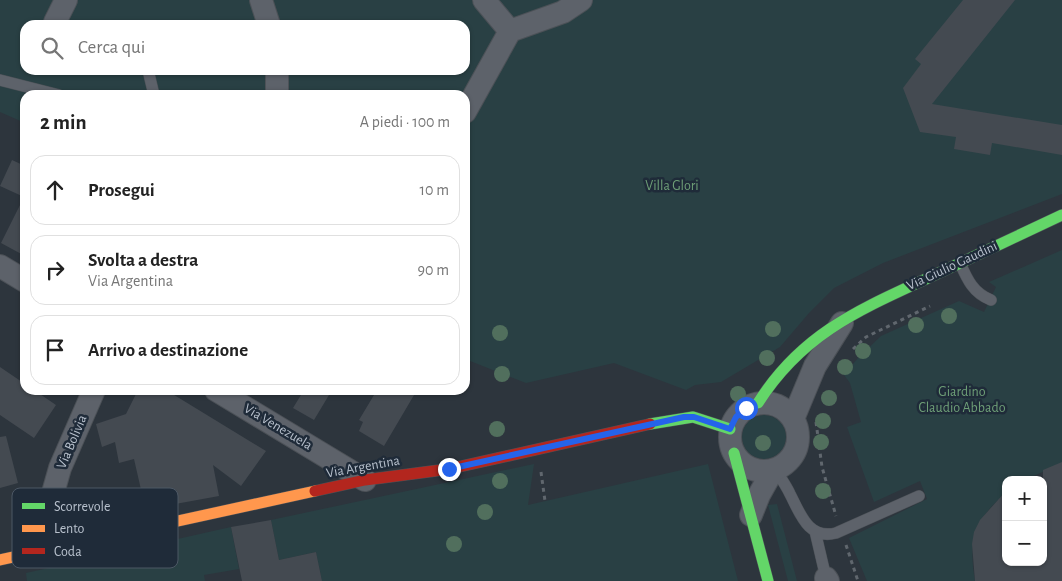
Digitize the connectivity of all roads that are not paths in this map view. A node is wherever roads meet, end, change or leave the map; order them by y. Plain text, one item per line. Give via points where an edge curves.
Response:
1 (66, 0) edge
2 (261, 0) edge
3 (484, 0) edge
4 (568, 4) edge
5 (61, 20) edge
6 (267, 20) edge
7 (510, 30) junction
8 (149, 75) edge
9 (277, 75) edge
10 (0, 80) edge
11 (39, 90) edge
12 (153, 90) edge
13 (277, 90) edge
14 (470, 103) edge
15 (1062, 215) edge
16 (960, 263) junction
17 (0, 266) edge
18 (20, 278) edge
19 (991, 300) dead end
20 (844, 320) junction
21 (92, 395) edge
22 (224, 395) edge
23 (758, 403) junction
24 (793, 420) junction
25 (730, 429) junction
26 (734, 453) junction
27 (774, 470) junction
28 (365, 480) junction
29 (54, 488) edge
30 (918, 496) dead end
31 (751, 515) junction
32 (178, 521) edge
33 (815, 531) junction
34 (827, 579) edge
35 (768, 581) edge

1 - 5 street
2 - 6 street
3 - 7 street
4 - 7 street
7 - 14 street
8 - 12 lane
9 - 13 street
10 - 11 lane
15 - 16 street, Via Giulio Gaudini
16 - 19 lane via 971,286
16 - 20 street, Via Giulio Gaudini via 879,300
17 - 18 street
20 - 23 street, Via Giulio Gaudini via 807,345 784,366 768,384
20 - 24 street, Via Giulio Gaudini via 815,366
21 - 29 street, Via Bolivia
22 - 28 street, Via Venezuela
23 - 24 street via 778,406
23 - 25 street via 741,411
24 - 27 street via 797,445 789,459
25 - 26 street
25 - 28 street, Via Argentina via 694,417 684,417 449,469
26 - 27 street via 750,469
26 - 31 street
27 - 31 street
27 - 33 lane via 802,518
28 - 32 street, Via Argentina
30 - 33 lane via 841,531 831,534
31 - 35 street
33 - 34 lane

